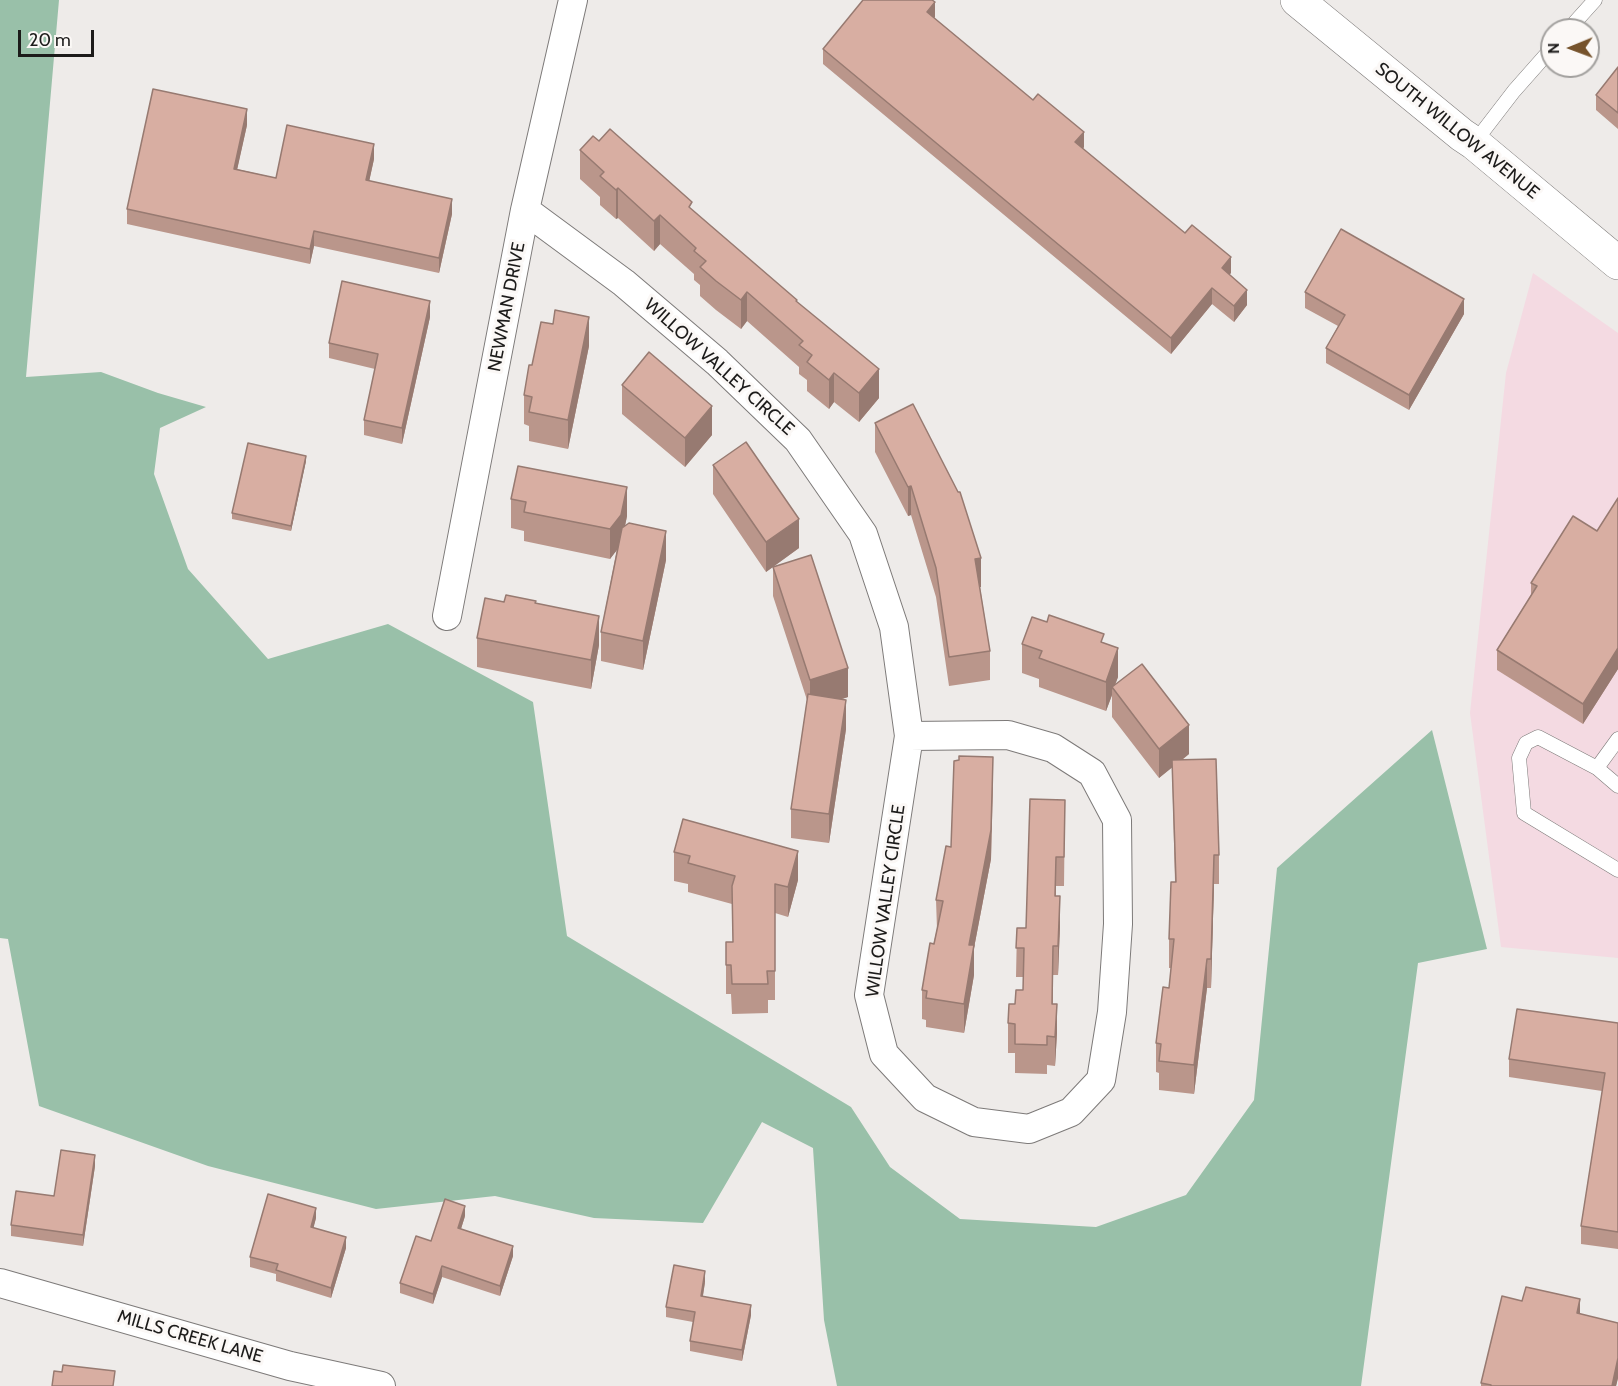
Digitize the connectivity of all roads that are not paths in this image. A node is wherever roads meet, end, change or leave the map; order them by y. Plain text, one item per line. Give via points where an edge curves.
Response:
1 (573, 0) edge
2 (1297, 0) edge
3 (1595, 0) edge
4 (1579, 18) edge
5 (1540, 62) edge
6 (1474, 143) junction
7 (525, 210) junction
8 (1618, 263) edge
9 (447, 616) dead end
10 (909, 736) junction
11 (1618, 739) edge
12 (1597, 768) junction
13 (1618, 786) edge
14 (1618, 870) edge
15 (0, 1282) edge
16 (381, 1386) edge

1 - 7 street, NEWMAN DRIVE
2 - 6 main road, SOUTH WILLOW AVENUE
3 - 4 lane
5 - 6 lane
6 - 8 main road, SOUTH WILLOW AVENUE
7 - 9 street, NEWMAN DRIVE
7 - 10 street, WILLOW VALLEY CIRCLE via 624,282 717,362 798,440 863,534 894,627
10 - 10 street, WILLOW VALLEY CIRCLE via 869,995 884,1054 925,1098 974,1122 1029,1129 1071,1112 1101,1080 1112,1012 1117,936 1117,820 1092,772 1053,748 1008,735
11 - 12 lane
12 - 13 lane
12 - 14 lane via 1538,737 1526,743 1519,758 1524,813
15 - 16 street, MILLS CREEK LANE via 290,1366

